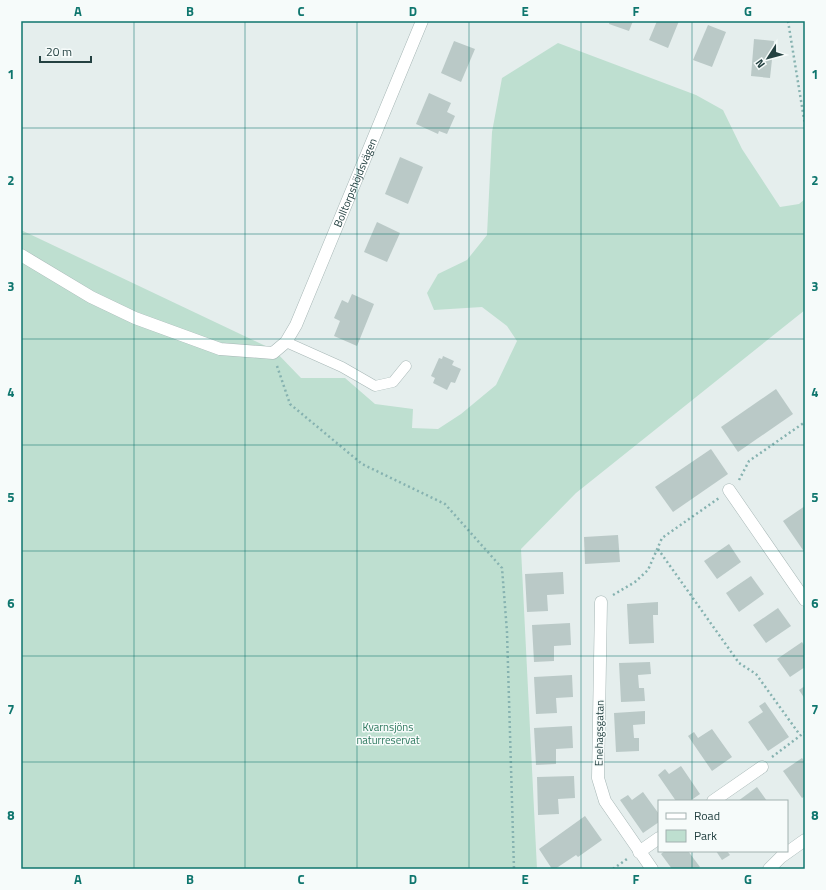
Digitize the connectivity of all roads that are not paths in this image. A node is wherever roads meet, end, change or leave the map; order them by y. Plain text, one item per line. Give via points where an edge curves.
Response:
1 (422, 21) edge
2 (21, 256) edge
3 (286, 342) junction
4 (406, 366) dead end
5 (729, 490) road end
6 (805, 600) edge
7 (601, 602) road end
8 (762, 767) road end
9 (713, 800) edge
10 (658, 839) edge
11 (805, 840) edge
12 (639, 852) junction
13 (652, 869) edge
14 (768, 869) edge

1 - 3 street, Bolltorpshöjdsvägen via 296,325
2 - 3 street, Bolltorpshöjdsvägen via 91,297 135,318 220,349 273,352
3 - 4 lane via 342,367 375,386 393,382
5 - 6 street
7 - 12 street, Enehagsgatan via 598,778 605,801
8 - 9 street
10 - 12 street
11 - 14 street
12 - 13 street, Enehagsgatan

